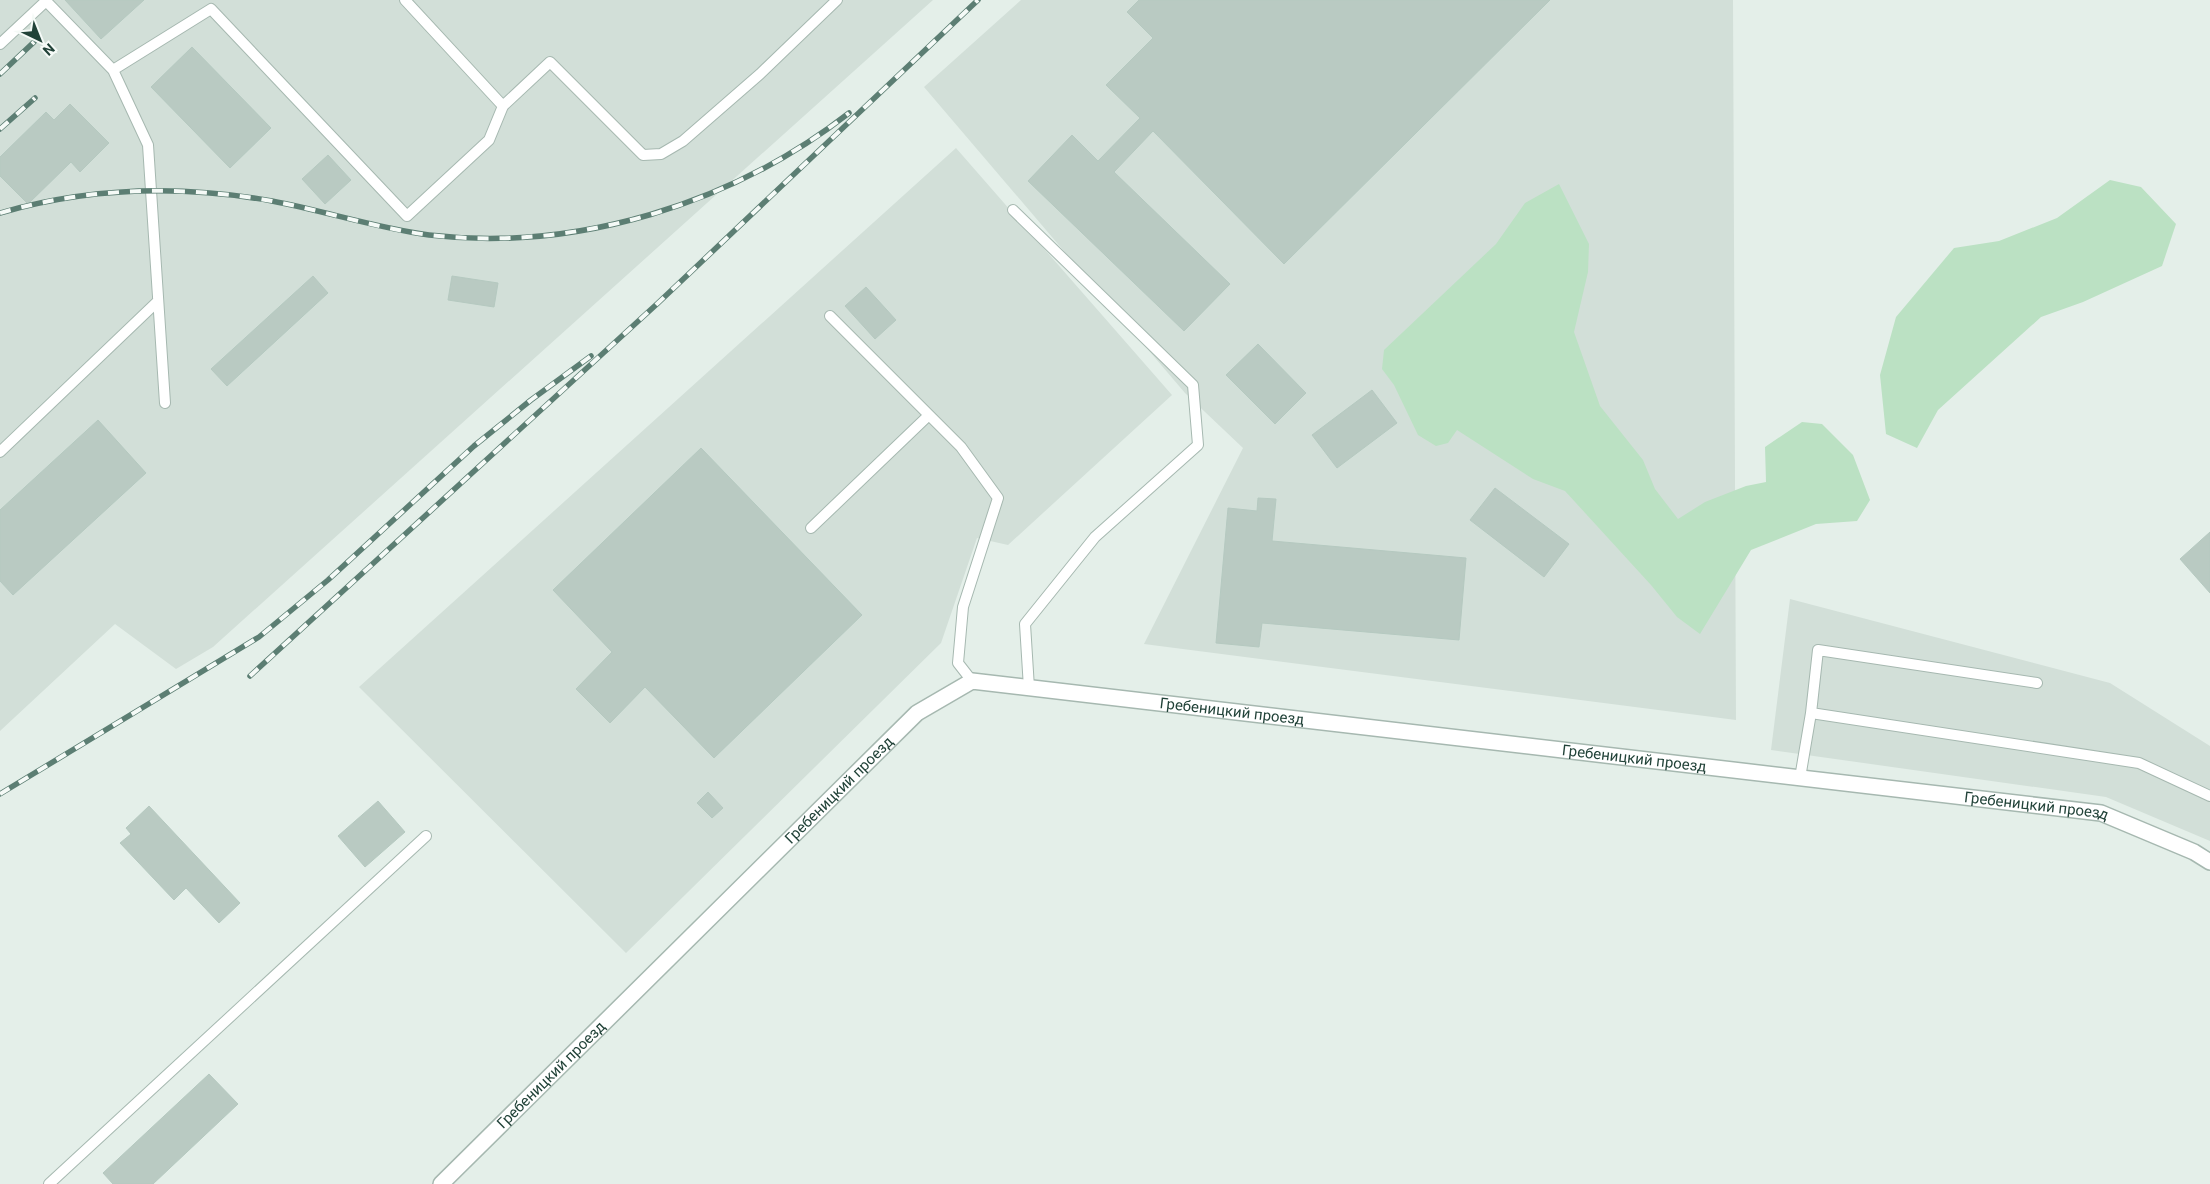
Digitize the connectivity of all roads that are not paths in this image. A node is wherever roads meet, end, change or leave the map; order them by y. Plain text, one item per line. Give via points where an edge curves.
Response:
1 (45, 0) edge
2 (405, 0) edge
3 (837, 0) edge
4 (0, 44) edge
5 (113, 70) junction
6 (503, 106) junction
7 (1013, 210) dead end
8 (158, 301) junction
9 (830, 316) dead end
10 (166, 403) dead end
11 (929, 415) junction
12 (0, 452) edge
13 (811, 528) dead end
14 (972, 681) junction
15 (2037, 682) dead end
16 (1029, 688) junction
17 (1811, 713) junction
18 (1800, 778) junction
19 (2210, 796) edge
20 (426, 836) dead end
21 (2210, 862) edge
22 (49, 1184) edge
23 (441, 1184) edge

1 - 4 lane
1 - 5 lane
2 - 6 lane
3 - 6 lane via 704,123 683,141 660,154 643,155 550,62
5 - 6 lane via 211,9 407,216 490,140
5 - 8 lane via 148,145
7 - 16 lane via 1193,385 1198,445 1096,537 1025,624
8 - 10 lane
8 - 12 lane
9 - 11 lane
11 - 13 lane
11 - 14 lane via 961,447 998,498 963,607 958,663
14 - 16 street, Гребеницкий проезд
14 - 23 street, Гребеницкий проезд via 917,713
15 - 17 lane via 1818,650
16 - 18 street, Гребеницкий проезд
17 - 18 lane
17 - 19 lane via 2139,764
18 - 21 street, Гребеницкий проезд via 2101,814 2194,852
20 - 22 lane

